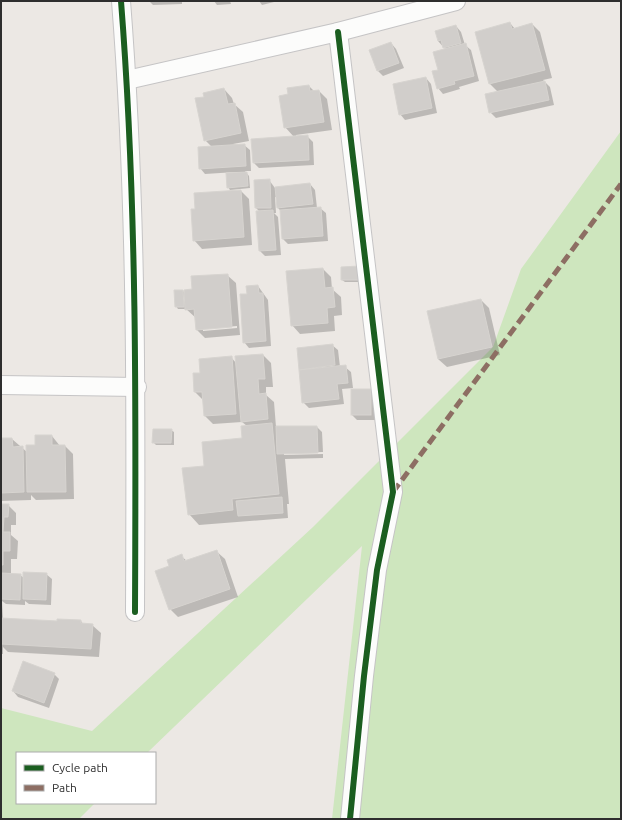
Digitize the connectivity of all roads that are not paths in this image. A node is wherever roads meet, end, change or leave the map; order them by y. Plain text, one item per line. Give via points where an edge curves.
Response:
1 (121, 1) edge
2 (456, 1) edge
3 (338, 32) junction
4 (127, 80) junction
5 (1, 385) edge
6 (137, 387) junction
7 (135, 612) dead end
8 (350, 819) edge

1 - 4 street
2 - 3 street
3 - 4 street
3 - 8 street via 394,492 377,570
4 - 6 street
5 - 6 street
6 - 7 street

